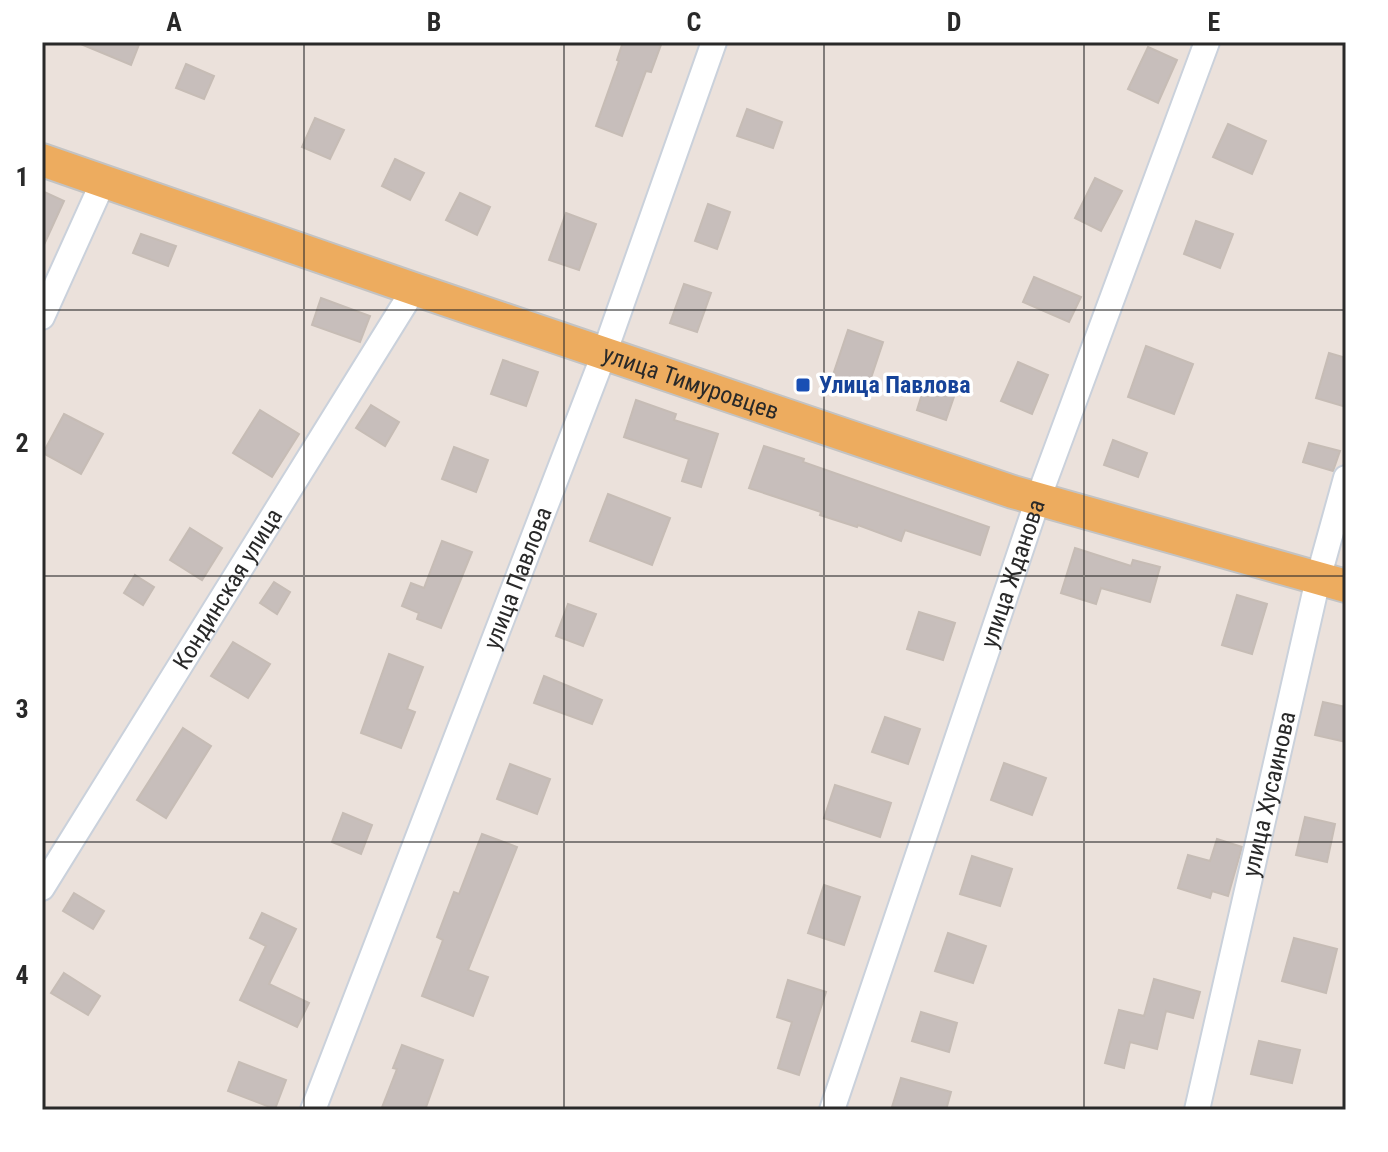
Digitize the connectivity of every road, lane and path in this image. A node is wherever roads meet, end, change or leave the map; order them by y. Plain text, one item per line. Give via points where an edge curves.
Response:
1 (714, 42) edge
2 (1207, 42) edge
3 (42, 160) edge
4 (103, 182) junction
5 (414, 289) junction
6 (42, 317) edge
7 (604, 354) junction
8 (1346, 478) edge
9 (1038, 499) junction
10 (1332, 582) edge
11 (42, 888) edge
12 (313, 1110) edge
13 (832, 1110) edge
14 (1197, 1110) edge

1 - 7 street, улица Павлова
2 - 9 street, улица Жданова
3 - 4 main road, улица Тимуровцев
4 - 5 main road, улица Тимуровцев
4 - 6 street
5 - 7 main road, улица Тимуровцев
5 - 11 street, Кондинская улица
7 - 9 main road, улица Тимуровцев
7 - 12 street, улица Павлова
8 - 10 street, улица Хусаинова
9 - 10 main road, улица Тимуровцев
9 - 13 street, улица Жданова
10 - 14 street, улица Хусаинова

